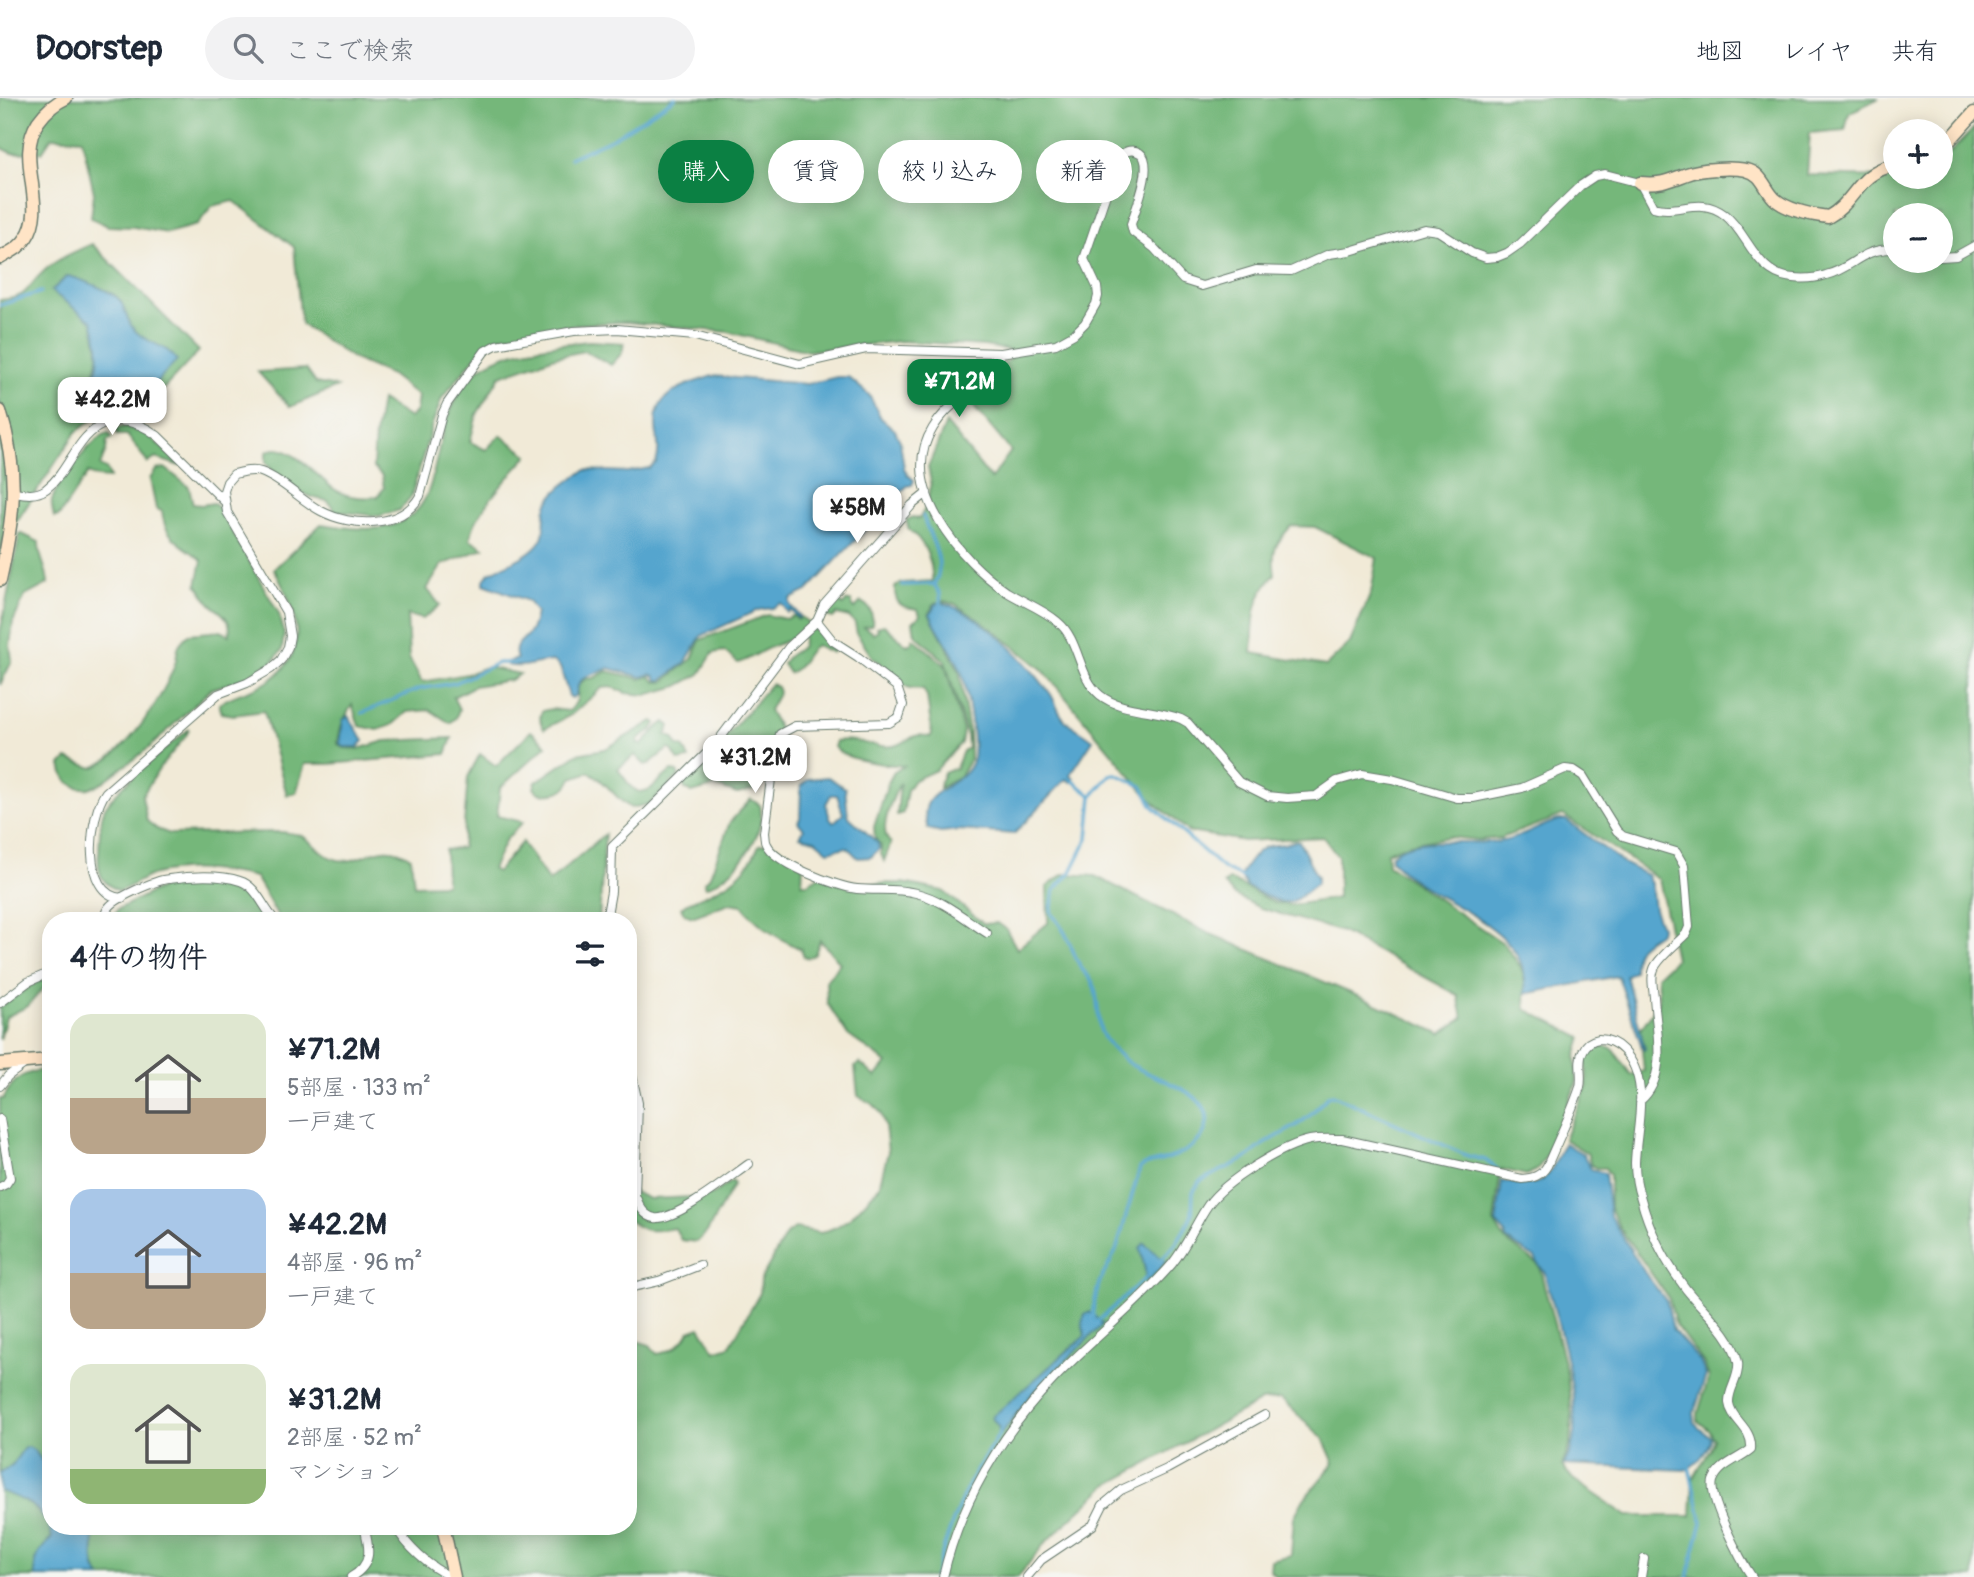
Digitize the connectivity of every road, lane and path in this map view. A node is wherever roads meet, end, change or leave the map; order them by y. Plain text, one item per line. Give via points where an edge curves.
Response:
1 (66, 98) edge
2 (1974, 113) edge
3 (1953, 137) edge
4 (1883, 169) edge
5 (1640, 183) junction
6 (1974, 246) edge
7 (1883, 250) edge
8 (1953, 256) edge
9 (0, 258) edge
10 (1001, 353) junction
11 (0, 411) edge
12 (15, 492) junction
13 (927, 493) junction
14 (224, 500) junction
15 (0, 580) edge
16 (817, 621) junction
17 (121, 898) junction
18 (106, 912) edge
19 (269, 912) edge
20 (607, 912) edge
21 (987, 933) dead end
22 (42, 976) edge
23 (0, 1003) edge
24 (42, 1061) edge
25 (26, 1063) junction
26 (0, 1064) edge
27 (0, 1086) edge
28 (637, 1098) edge
29 (1640, 1101) junction
30 (0, 1119) edge
31 (637, 1134) edge
32 (749, 1164) dead end
33 (0, 1187) edge
34 (637, 1200) edge
35 (700, 1265) dead end
36 (637, 1286) edge
37 (1265, 1415) dead end
38 (366, 1535) edge
39 (402, 1535) edge
40 (445, 1535) edge
41 (1644, 1559) dead end
42 (351, 1577) edge
43 (453, 1577) edge
44 (943, 1577) edge
45 (1027, 1577) edge
46 (1642, 1577) edge
47 (1752, 1577) edge

1 - 9 street via 42,115 34,129 28,145 34,218 26,240
2 - 3 street
4 - 5 street via 1861,181 1828,217 1782,203 1756,174 1746,170 1702,170 1656,185
5 - 7 street via 1653,207 1708,205 1725,215 1758,259 1791,278 1828,275 1860,256
5 - 10 street via 1605,174 1595,176 1520,244 1497,257 1472,253 1438,231 1424,229 1319,257 1291,271 1256,270 1202,286 1183,280 1133,232 1131,224 1147,161 1136,150 1126,150 1119,156 1084,259 1097,287 1097,304 1065,340
6 - 8 street
10 - 13 street via 931,430 922,466
10 - 14 street via 866,349 800,364 695,336 617,329 507,342 485,351 447,404 425,483 415,505 405,512 382,521 333,516 258,471 234,474 223,491
11 - 12 street
12 - 14 street via 46,489 84,438 107,424 132,421 158,436
12 - 15 street
13 - 16 street via 824,605
13 - 29 street via 962,554 1068,633 1098,693 1188,723 1239,782 1254,791 1306,798 1338,780 1362,774 1473,798 1574,770 1583,776 1623,836 1676,852 1684,866 1689,927 1655,967 1658,1067 1654,1083
14 - 17 street via 286,612 288,647 271,669 218,694 100,801 93,840 94,874 103,890
16 - 20 street via 789,647 715,745 612,847
16 - 21 street via 833,641 897,687 903,705 899,717 889,723 795,726 780,734 766,844 776,855 835,885 918,893
17 - 18 street
17 - 19 street via 167,879 230,879 242,881 254,891
22 - 23 street
24 - 25 street
25 - 26 street
25 - 27 street
28 - 31 street
29 - 44 street via 1637,1076 1627,1055 1611,1041 1593,1040 1581,1054 1580,1086 1547,1166 1536,1177 1522,1179 1326,1138 1290,1147 1230,1183 1209,1203 1173,1263 1055,1378 999,1447 971,1498 948,1552
29 - 47 street via 1636,1181 1655,1238 1686,1289 1735,1352 1738,1364 1729,1406 1750,1437 1751,1449 1719,1472 1713,1493
30 - 33 street via 10,1178
32 - 34 street via 668,1216 647,1215
35 - 36 street
37 - 45 street via 1121,1490 1103,1505 1093,1525 1041,1560
38 - 42 street via 368,1560
39 - 43 street via 439,1572
40 - 43 street
41 - 46 street

